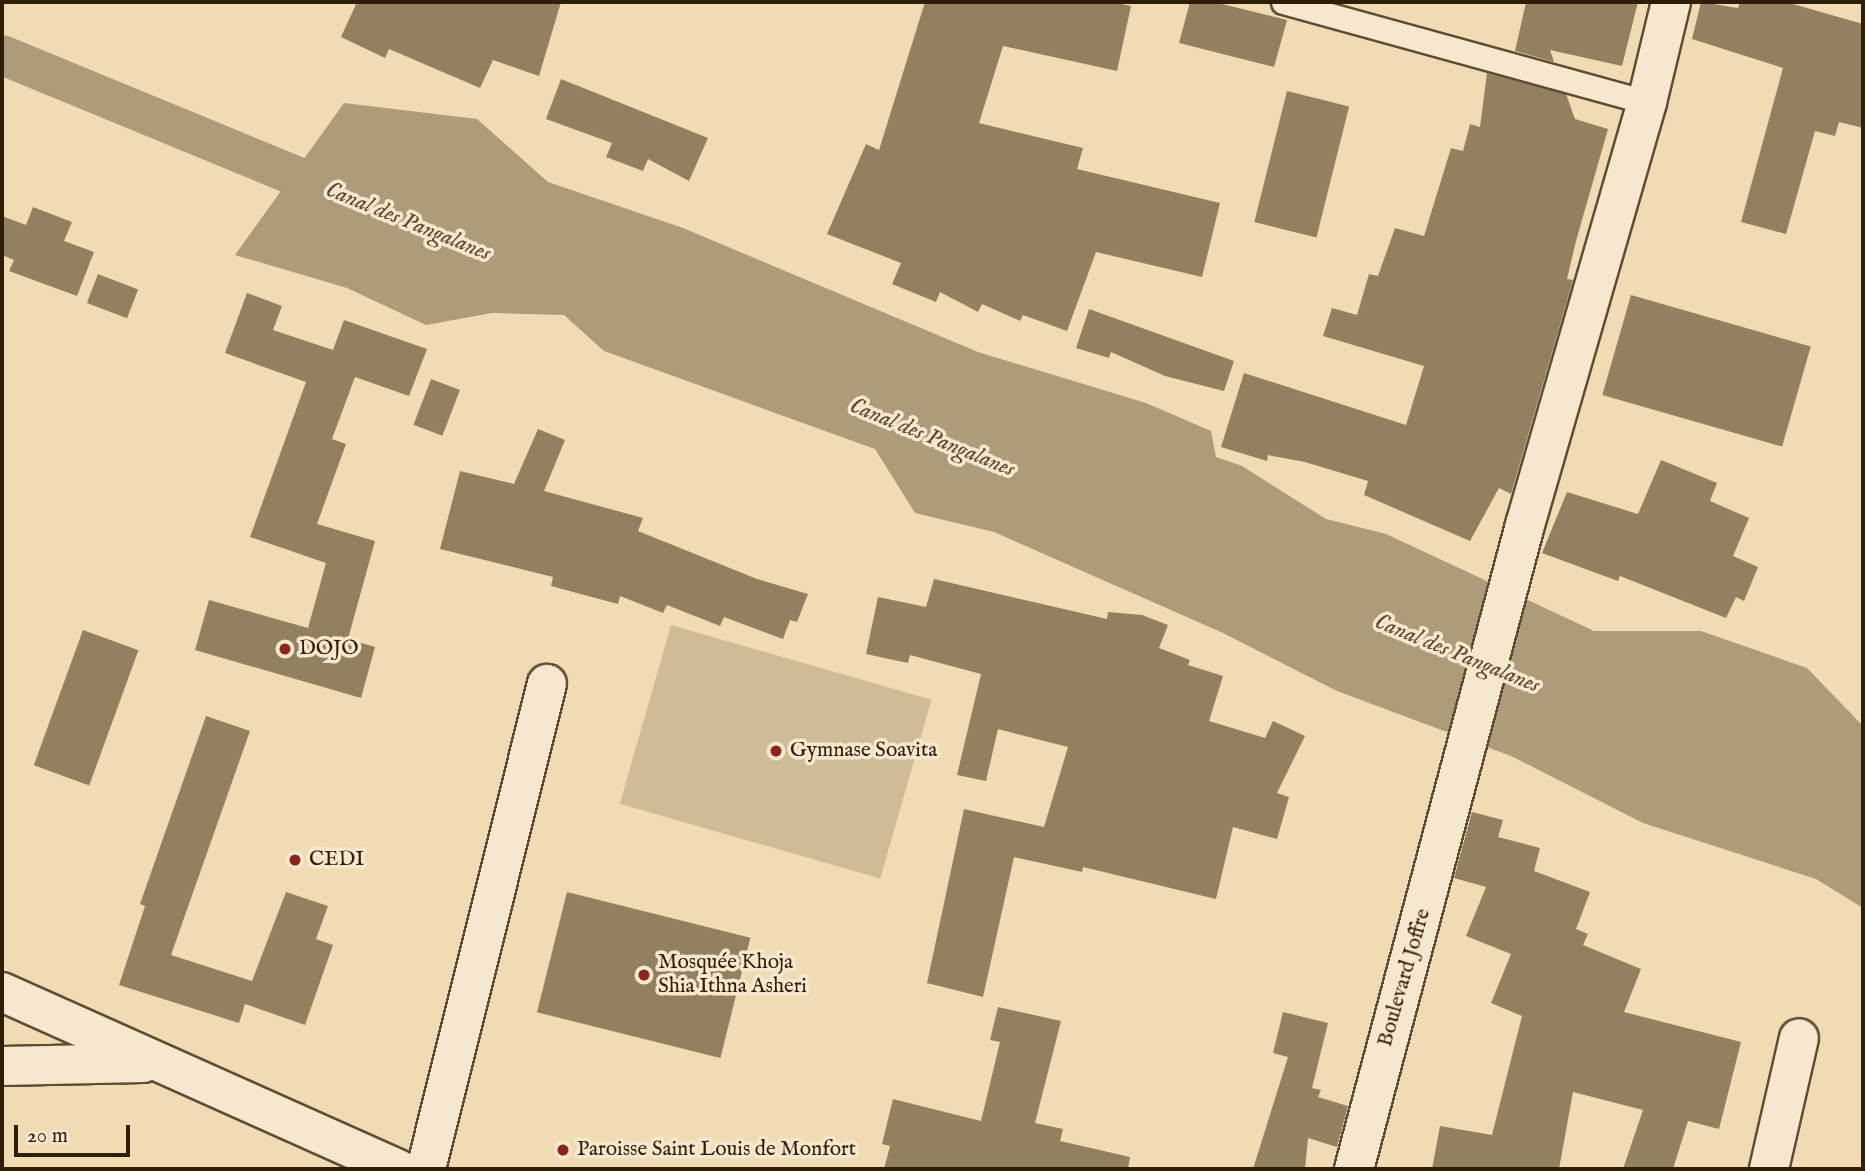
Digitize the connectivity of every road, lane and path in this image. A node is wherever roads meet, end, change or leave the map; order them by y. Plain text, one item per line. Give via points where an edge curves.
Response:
1 (1283, 2) edge
2 (1671, 2) edge
3 (1647, 102) junction
4 (547, 684) dead end
5 (2, 992) edge
6 (1799, 1038) dead end
7 (154, 1063) junction
8 (2, 1066) edge
9 (398, 1169) edge
10 (426, 1169) edge
11 (1354, 1169) edge
12 (1769, 1169) edge

1 - 3 lane
2 - 3 street, Boulevard Joffre
3 - 11 street, Boulevard Joffre via 1525,525
4 - 10 street
5 - 7 street
6 - 12 street
7 - 8 street
7 - 9 street

